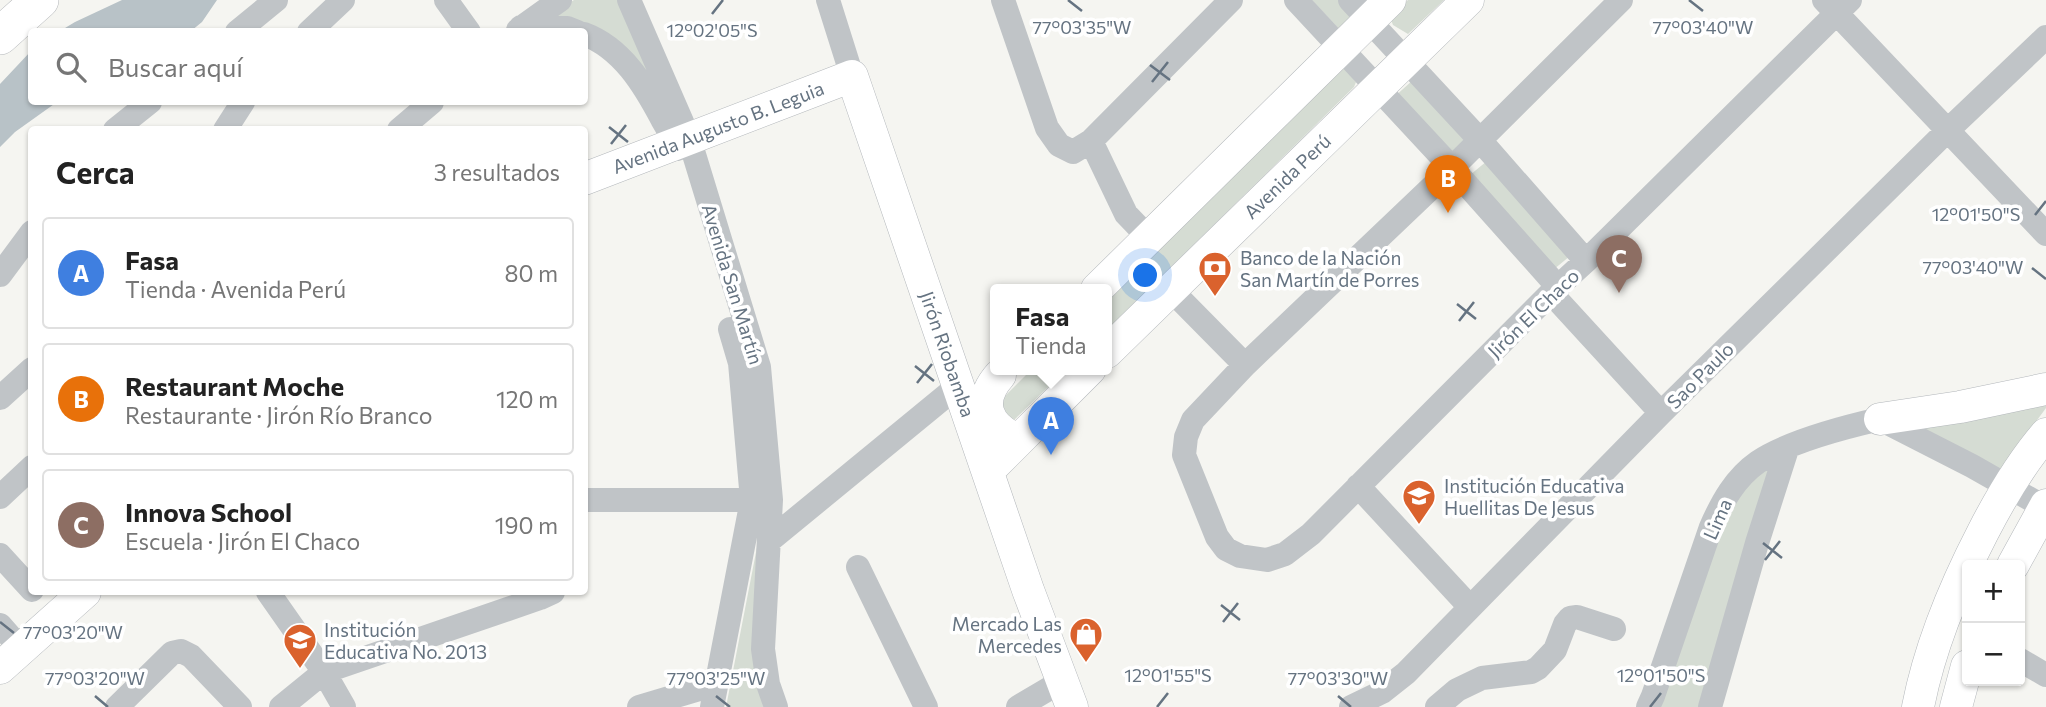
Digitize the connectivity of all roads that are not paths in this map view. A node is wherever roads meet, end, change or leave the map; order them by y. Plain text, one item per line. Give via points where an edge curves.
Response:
1 (40, 0) edge
2 (276, 0) edge
3 (343, 0) edge
4 (446, 0) edge
5 (560, 0) edge
6 (629, 0) edge
7 (828, 0) edge
8 (1231, 0) edge
9 (1296, 0) edge
10 (1468, 0) edge
11 (1621, 0) edge
12 (1004, 1) edge
13 (1837, 4) edge
14 (1369, 7) edge
15 (242, 28) edge
16 (313, 28) edge
17 (466, 28) edge
18 (520, 28) edge
19 (0, 36) edge
20 (588, 36) edge
21 (2046, 37) edge
22 (1339, 48) junction
23 (1405, 61) junction
24 (852, 76) junction
25 (1378, 87) junction
26 (146, 105) edge
27 (241, 105) edge
28 (428, 105) edge
29 (120, 126) edge
30 (228, 126) edge
31 (404, 126) edge
32 (1947, 131) junction
33 (1479, 139) junction
34 (682, 141) junction
35 (1091, 141) junction
36 (1452, 168) junction
37 (588, 177) edge
38 (2046, 234) edge
39 (28, 237) edge
40 (1149, 238) junction
41 (1586, 261) junction
42 (0, 275) edge
43 (1102, 284) edge
44 (1170, 289) junction
45 (1554, 290) junction
46 (1112, 347) edge
47 (1245, 365) junction
48 (28, 373) edge
49 (994, 375) edge
50 (1002, 375) edge
51 (1084, 375) edge
52 (959, 385) junction
53 (2046, 389) edge
54 (0, 398) edge
55 (1661, 413) junction
56 (1880, 419) junction
57 (2046, 433) edge
58 (1018, 440) junction
59 (1787, 449) junction
60 (28, 471) edge
61 (988, 471) junction
62 (1358, 486) junction
63 (2008, 486) junction
64 (0, 497) edge
65 (588, 500) edge
66 (762, 500) junction
67 (2045, 507) edge
68 (769, 541) junction
69 (0, 555) edge
70 (2015, 560) edge
71 (858, 567) dead end
72 (28, 586) edge
73 (36, 595) edge
74 (82, 595) edge
75 (270, 595) edge
76 (546, 595) edge
77 (1470, 607) junction
78 (56, 617) junction
79 (0, 625) edge
80 (1614, 629) dead end
81 (10, 658) edge
82 (324, 672) junction
83 (1067, 694) edge
84 (714, 695) edge
85 (1440, 706) edge
86 (117, 707) edge
87 (240, 707) edge
88 (281, 707) edge
89 (344, 707) edge
90 (639, 707) edge
91 (776, 707) edge
92 (926, 707) edge
93 (1018, 707) edge
94 (1351, 707) edge
95 (1648, 707) edge
96 (1710, 707) edge
97 (1918, 707) edge

1 - 19 highway
2 - 15 street
3 - 16 street
4 - 17 street
5 - 18 street
6 - 34 street, Avenida San Martín
7 - 24 street, Jirón Riobamba
8 - 35 street
9 - 22 street
10 - 23 main road, Avenida Perú
11 - 33 street, Jirón El Chaco
12 - 35 street via 1047,128 1059,145 1073,152
13 - 32 street
13 - 41 street, Jirón El Chaco
14 - 22 main road
14 - 23 street
20 - 34 street, Avenida San Martín via 613,51 632,70
21 - 32 street, Sao Paulo
22 - 25 street
22 - 40 main road
23 - 25 main road, Avenida Perú
23 - 33 street
24 - 34 main road, Avenida Augusto B. Leguia
24 - 52 main road, Jirón Riobamba
25 - 36 street
25 - 44 main road, Avenida Perú
26 - 29 street
27 - 30 street
28 - 31 street
32 - 38 street
32 - 55 street, Sao Paulo
33 - 36 street, Jirón El Chaco
33 - 41 street
34 - 37 main road, Avenida Augusto B. Leguia
34 - 66 street, Avenida San Martín via 740,363
35 - 40 street via 1126,214
36 - 45 street
36 - 47 street, Jirón El Chaco
39 - 42 street
40 - 43 main road
41 - 45 street, Jirón El Chaco
44 - 46 main road, Avenida Perú
44 - 47 street
45 - 55 street
45 - 62 street, Jirón El Chaco
47 - 62 street, Jirón El Chaco via 1193,421 1184,455 1226,549 1270,560 1285,554
48 - 54 street
49 - 52 main road
50 - 58 main road via 992,384 988,413 995,426
51 - 58 main road
52 - 61 main road, Jirón Riobamba
52 - 68 street
53 - 56 main road
55 - 77 street, Sao Paulo
56 - 59 street, Lima
56 - 63 street
57 - 63 main road
58 - 61 main road
59 - 95 street, Lima via 1757,463 1723,501
59 - 96 street
60 - 64 street
61 - 83 main road, Jirón Riobamba
62 - 77 street
63 - 67 street
63 - 97 main road via 1948,605
65 - 66 street
66 - 68 street, Avenida San Martín
66 - 84 street, Avenida San Martín
67 - 70 main road
68 - 91 street, Avenida San Martín via 763,649
69 - 72 street
71 - 92 street
73 - 78 street
74 - 78 main road
75 - 82 street
76 - 82 street
77 - 94 street, Sao Paulo via 1406,673
78 - 81 main road
79 - 81 street
80 - 85 street via 1570,618 1555,650 1531,673 1482,678 1457,690
82 - 88 street
82 - 89 street
83 - 93 street
84 - 90 street
86 - 87 street via 172,653 181,651

